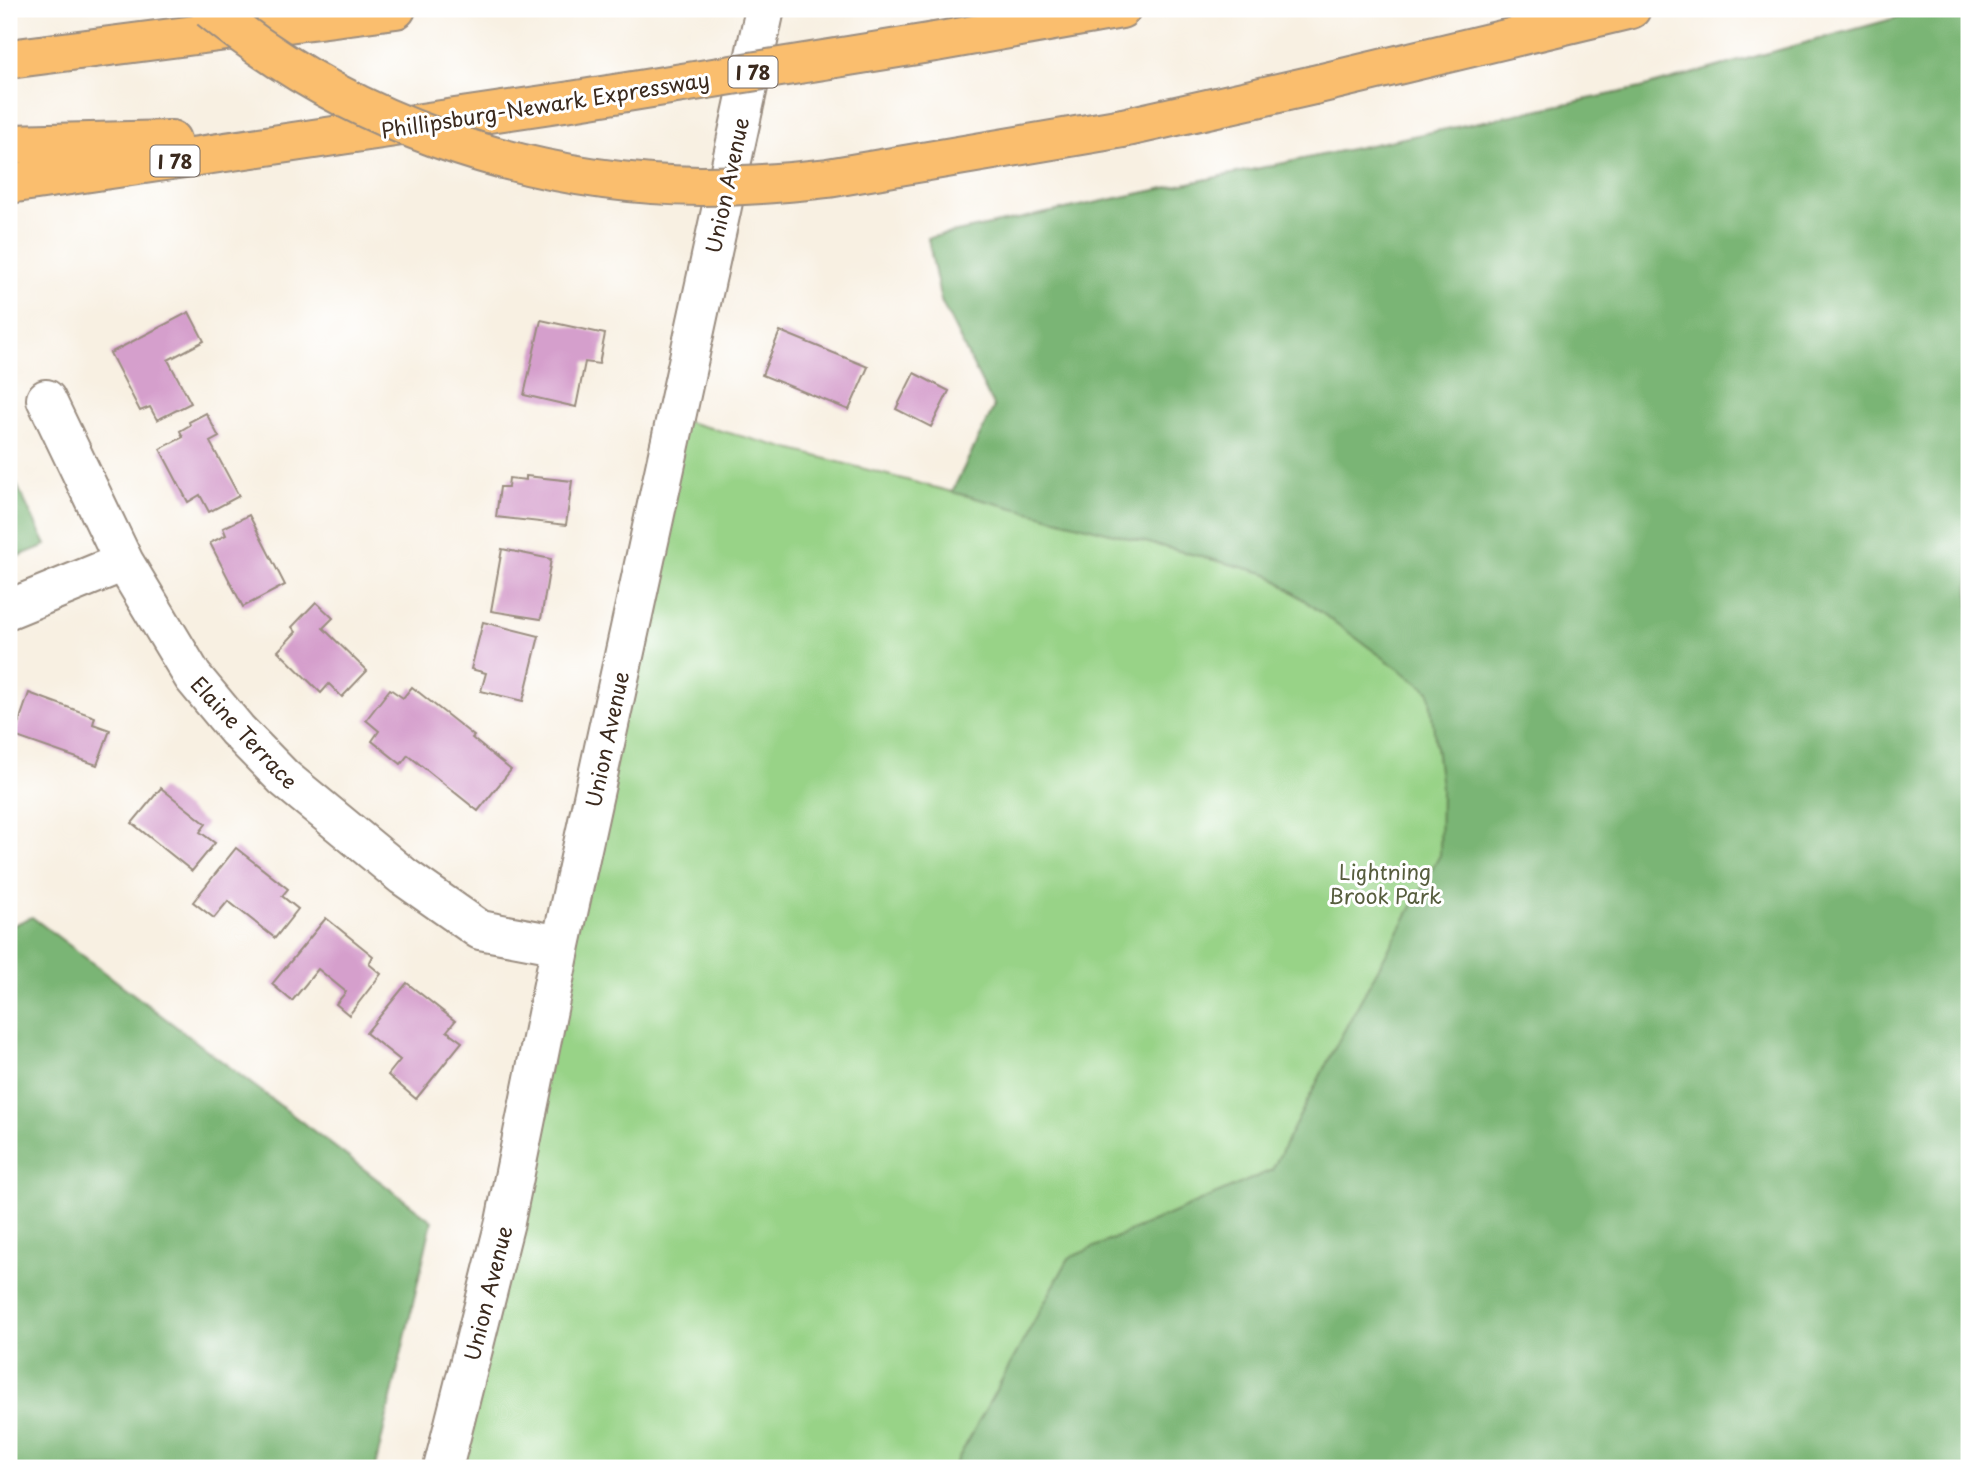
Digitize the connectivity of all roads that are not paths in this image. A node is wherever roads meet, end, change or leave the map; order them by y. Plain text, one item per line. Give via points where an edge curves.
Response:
1 (210, 9) edge
2 (396, 9) edge
3 (765, 9) edge
4 (1121, 9) edge
5 (1631, 9) edge
6 (9, 59) edge
7 (342, 136) junction
8 (9, 144) edge
9 (9, 184) edge
10 (46, 399) dead end
11 (124, 562) junction
12 (9, 609) edge
13 (561, 945) junction
14 (443, 1468) edge

1 - 5 highway, bridge via 298,71 409,128 451,144 584,177 699,186 828,178 1123,128
2 - 6 highway
3 - 13 street, Union Avenue
4 - 7 highway, Phillipsburg-Newark Expressway / I 78, bridge
7 - 8 highway
7 - 9 highway, Phillipsburg-Newark Expressway / I 78
10 - 11 street, Elaine Terrace
11 - 12 street
11 - 13 street, Elaine Terrace via 193,677 284,778 403,876 480,930
13 - 14 street, Union Avenue via 505,1222

